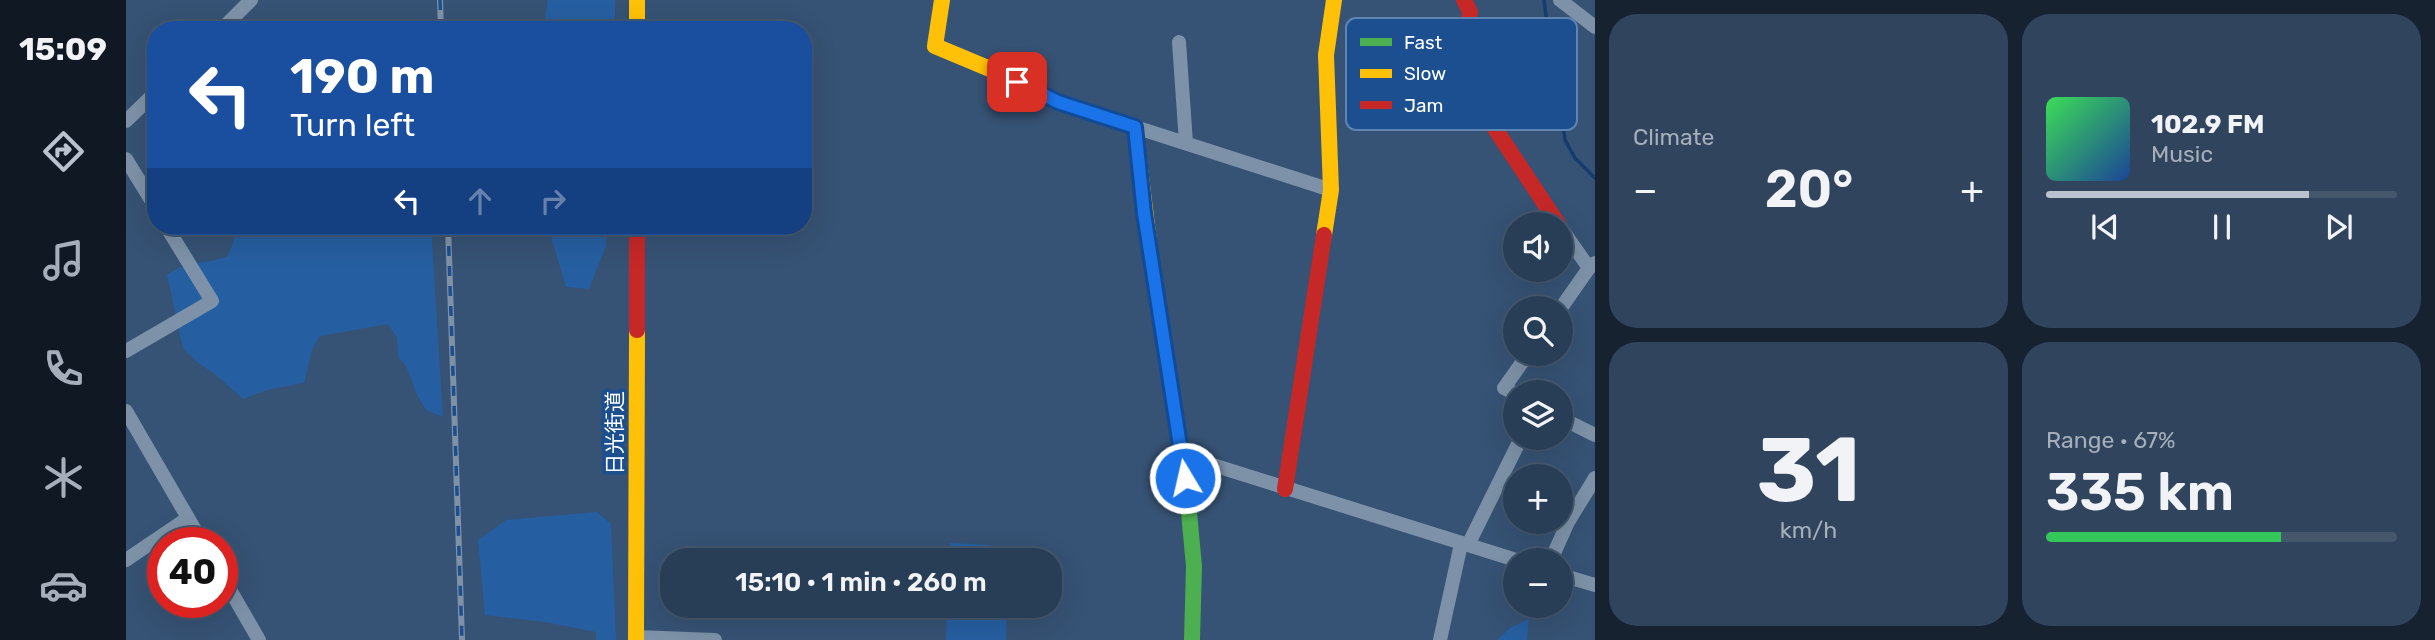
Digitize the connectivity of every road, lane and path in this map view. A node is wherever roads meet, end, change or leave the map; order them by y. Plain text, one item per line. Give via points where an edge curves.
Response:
1 (251, 0) edge
2 (637, 0) edge
3 (942, 0) edge
4 (1334, 0) edge
5 (1464, 0) edge
6 (1560, 0) edge
7 (1469, 18) edge
8 (230, 21) edge
9 (637, 21) edge
10 (1595, 27) edge
11 (1179, 43) dead end
12 (147, 101) edge
13 (126, 121) edge
14 (1135, 127) junction
15 (1495, 130) edge
16 (1186, 144) junction
17 (126, 159) edge
18 (1331, 190) junction
19 (147, 193) edge
20 (1550, 212) edge
21 (172, 235) edge
22 (637, 235) edge
23 (1573, 243) edge
24 (1592, 266) edge
25 (1570, 296) edge
26 (126, 351) edge
27 (126, 411) edge
28 (1573, 424) edge
29 (1595, 435) edge
30 (1515, 450) edge
31 (1181, 454) junction
32 (1595, 478) edge
33 (1285, 489) junction
34 (188, 518) junction
35 (193, 527) edge
36 (1464, 545) junction
37 (1556, 548) edge
38 (1503, 557) edge
39 (126, 560) edge
40 (1573, 579) edge
41 (1595, 585) edge
42 (238, 603) edge
43 (636, 639) edge
44 (260, 640) edge
45 (715, 640) edge
46 (1192, 640) edge
47 (1440, 640) edge

1 - 8 street
2 - 9 street
3 - 14 street via 935,46 1058,102
4 - 18 street via 1326,55
5 - 7 street
6 - 10 street
11 - 16 street
12 - 13 street
14 - 16 street
14 - 31 street
15 - 20 street
16 - 18 street
17 - 19 street
18 - 33 street
21 - 26 street via 212,301
22 - 43 street, 日光街道
23 - 24 street
24 - 25 street
27 - 34 street
28 - 29 street
30 - 36 street
31 - 33 street
31 - 46 street via 1194,566
32 - 37 street
33 - 36 street
34 - 35 street
34 - 39 street
36 - 38 street
36 - 47 street
40 - 41 street
42 - 44 street
43 - 45 street

